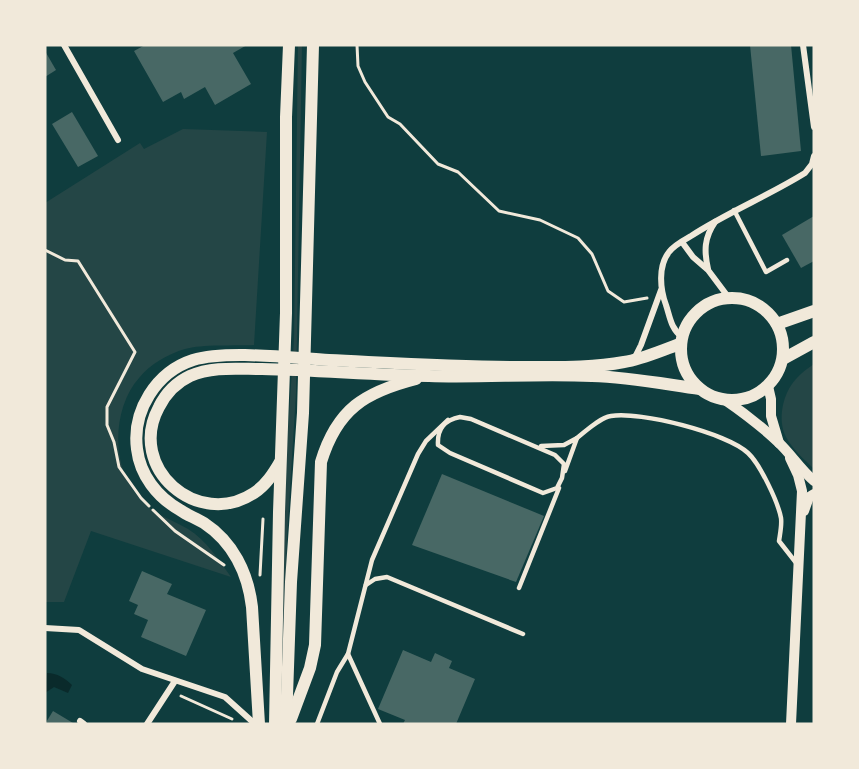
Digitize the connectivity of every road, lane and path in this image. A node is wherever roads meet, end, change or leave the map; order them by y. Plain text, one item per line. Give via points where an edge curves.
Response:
1 (64, 45) edge
2 (289, 45) edge
3 (313, 45) edge
4 (803, 45) edge
5 (358, 46) edge
6 (814, 127) edge
7 (118, 140) dead end
8 (814, 156) edge
9 (734, 210) junction
10 (718, 218) junction
11 (682, 242) junction
12 (787, 260) dead end
13 (708, 270) junction
14 (662, 287) junction
15 (648, 289) dead end
16 (729, 298) junction
17 (814, 311) edge
18 (777, 324) junction
19 (681, 341) junction
20 (814, 342) edge
21 (634, 359) junction
22 (783, 359) junction
23 (429, 376) junction
24 (768, 386) junction
25 (700, 389) junction
26 (725, 400) junction
27 (448, 420) junction
28 (577, 438) junction
29 (779, 443) junction
30 (530, 444) junction
31 (790, 458) junction
32 (280, 462) junction
33 (562, 478) junction
34 (814, 481) edge
35 (814, 494) edge
36 (264, 513) dead end
37 (800, 520) junction
38 (798, 566) junction
39 (260, 578) dead end
40 (366, 585) junction
41 (519, 588) dead end
42 (45, 628) edge
43 (523, 634) dead end
44 (348, 654) junction
45 (175, 681) junction
46 (182, 696) dead end
47 (232, 719) dead end
48 (147, 724) edge
49 (257, 724) edge
50 (274, 724) edge
51 (288, 724) edge
52 (317, 724) edge
53 (380, 724) edge
54 (791, 724) edge

1 - 7 street
2 - 32 main road
3 - 51 main road via 303,413 291,582
4 - 6 street
5 - 15 path via 358,66 388,117 400,124 438,164 458,172 499,211 540,220 578,238 592,254 608,291 624,302 646,299
8 - 9 street via 805,173
9 - 10 street
9 - 12 lane via 766,272
10 - 11 street
10 - 13 street via 708,233 705,248
11 - 13 street
11 - 14 street via 666,256
13 - 16 street
14 - 19 street
14 - 21 street
16 - 18 main road via 741,298 762,307
16 - 19 main road via 718,299 698,310
17 - 18 main road
18 - 22 main road
19 - 21 main road
19 - 25 main road via 684,367
20 - 22 main road
21 - 49 main road via 572,367 492,367 246,356 192,361 166,374 155,385 138,421 140,465 158,494 222,538 244,572 252,606
22 - 24 main road
23 - 25 main road via 593,376
23 - 32 main road via 214,369 176,384 165,397 151,428 154,462 167,483 187,497 206,503 239,501 255,493 269,481
23 - 51 main road via 368,395 327,440 321,462 315,645
24 - 26 main road via 753,396
24 - 29 street
25 - 26 main road
26 - 29 street
27 - 30 lane via 471,419
27 - 33 lane via 437,436 438,445 450,453 543,493 557,488
27 - 40 lane via 418,454 372,560
28 - 30 lane via 564,445
28 - 33 lane
28 - 38 lane via 611,416 633,417 692,427 747,452 768,484 781,518 779,541
29 - 31 street
30 - 33 lane via 555,455 564,464
31 - 34 street
31 - 37 street via 802,491
32 - 50 main road
33 - 41 lane
35 - 37 street
36 - 39 path
37 - 38 street
38 - 54 street
40 - 43 lane via 387,577
40 - 44 lane
42 - 45 street via 79,630 142,669
44 - 52 lane
44 - 53 lane
45 - 48 street
45 - 49 street via 225,697
46 - 47 path

